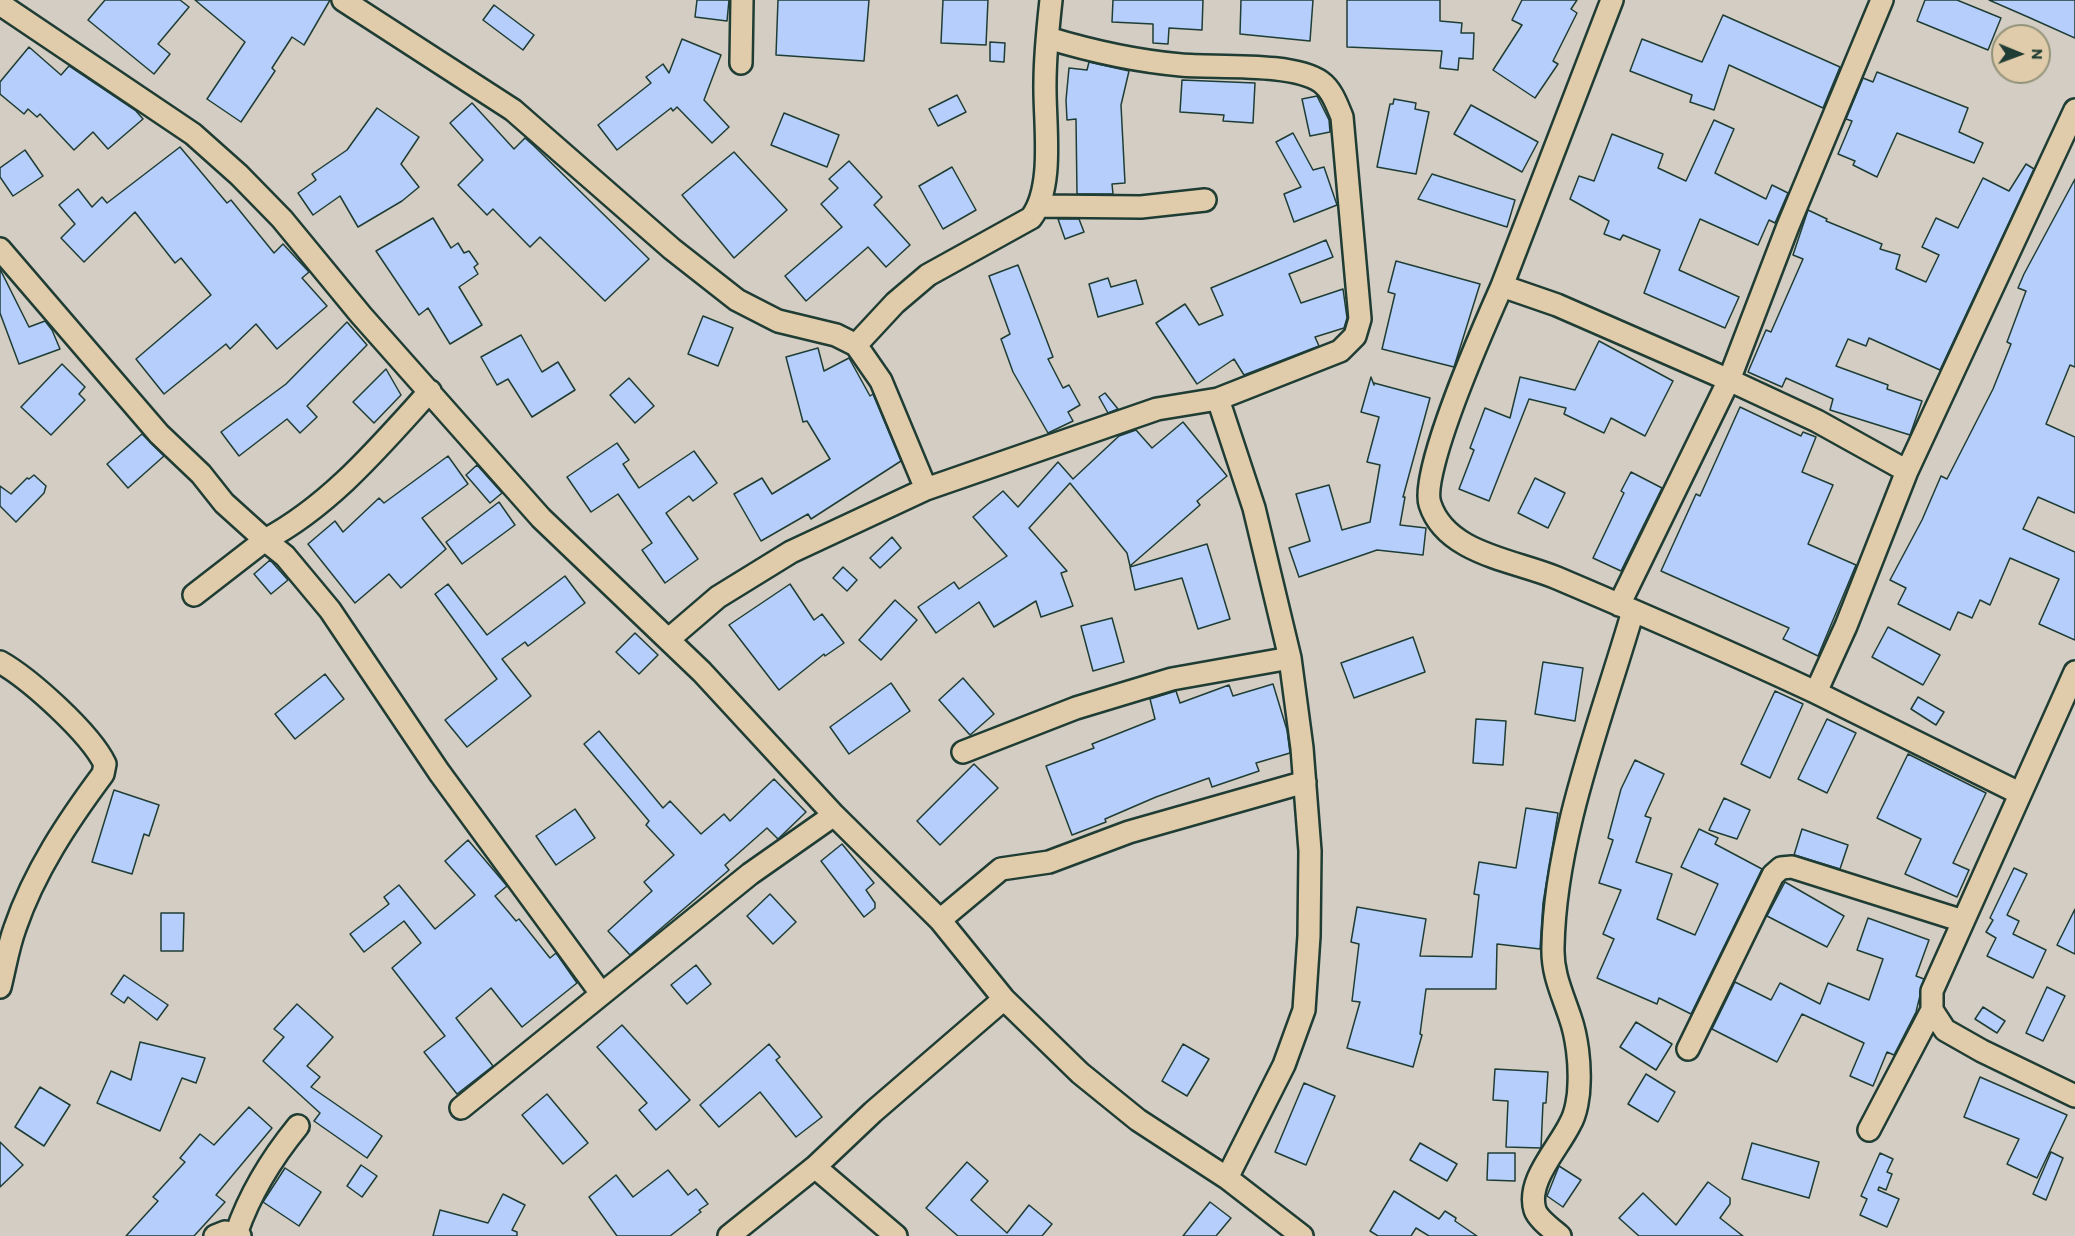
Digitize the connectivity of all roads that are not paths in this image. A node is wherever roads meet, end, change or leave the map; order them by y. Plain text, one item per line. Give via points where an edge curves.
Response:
1 (344, 0) edge
2 (742, 0) edge
3 (1051, 0) edge
4 (1612, 0) edge
5 (1882, 0) edge
6 (0, 4) edge
7 (1047, 38) junction
8 (741, 63) dead end
9 (2075, 110) edge
10 (1205, 200) dead end
11 (1040, 206) junction
12 (0, 249) edge
13 (1503, 286) junction
14 (856, 345) junction
15 (1729, 380) junction
16 (430, 391) junction
17 (1218, 399) junction
18 (1907, 471) junction
19 (926, 489) junction
20 (264, 540) junction
21 (194, 595) dead end
22 (1626, 608) junction
23 (669, 639) junction
24 (1290, 658) junction
25 (0, 662) edge
26 (2075, 672) edge
27 (1816, 692) junction
28 (963, 752) dead end
29 (1305, 782) junction
30 (2019, 793) junction
31 (834, 815) junction
32 (940, 920) junction
33 (1963, 921) junction
34 (8, 923) edge
35 (0, 987) edge
36 (600, 992) junction
37 (1004, 999) junction
38 (1932, 1010) junction
39 (1688, 1049) dead end
40 (2075, 1096) edge
41 (461, 1108) dead end
42 (298, 1126) dead end
43 (1869, 1130) dead end
44 (815, 1167) junction
45 (1227, 1178) junction
46 (230, 1235) edge
47 (729, 1236) edge
48 (896, 1236) edge
49 (1302, 1236) edge
50 (1560, 1236) edge

1 - 14 street via 513,110 736,300 778,321 836,335
2 - 8 street
3 - 7 street
4 - 13 street
5 - 15 street
6 - 16 street via 194,134 282,219
7 - 11 street via 1046,172
7 - 17 street via 1095,52 1181,65 1271,68 1321,82 1334,97 1342,117 1359,298 1360,319 1355,336 1340,351
9 - 18 street
10 - 11 street via 1117,207
11 - 14 street via 1031,218 928,275
12 - 20 street via 159,434
13 - 15 street via 1557,305
13 - 22 street via 1442,436 1431,470 1428,500 1437,523 1463,544
14 - 19 street via 881,381
15 - 18 street via 1817,421
15 - 22 street
16 - 20 street via 368,459 318,506
16 - 23 street via 541,518
17 - 19 street via 1156,409
17 - 24 street via 1254,508
18 - 27 street
19 - 23 street via 791,552 718,597
20 - 21 street
20 - 36 street via 285,556 330,610 439,772
22 - 27 street
22 - 50 street via 1563,858 1555,916 1557,984 1571,1018 1580,1085 1572,1122 1532,1194 1535,1212
23 - 31 street
24 - 28 street via 1172,679 1076,708
24 - 29 street
25 - 34 street via 22,675 86,738 105,764 103,774 64,827
26 - 30 street
27 - 30 street
29 - 32 street via 1129,832 1049,862 1001,869
29 - 45 street via 1310,936 1304,1010 1284,1065
30 - 33 street
31 - 32 street
31 - 36 street via 750,874
32 - 37 street
33 - 38 street via 1932,991
33 - 39 street via 1792,867 1781,868 1773,875
34 - 35 street
36 - 41 street
37 - 44 street
37 - 45 street via 1080,1073 1138,1120
38 - 40 street via 1945,1030
38 - 43 street
42 - 46 street via 272,1158
44 - 47 street
44 - 48 street
45 - 49 street

